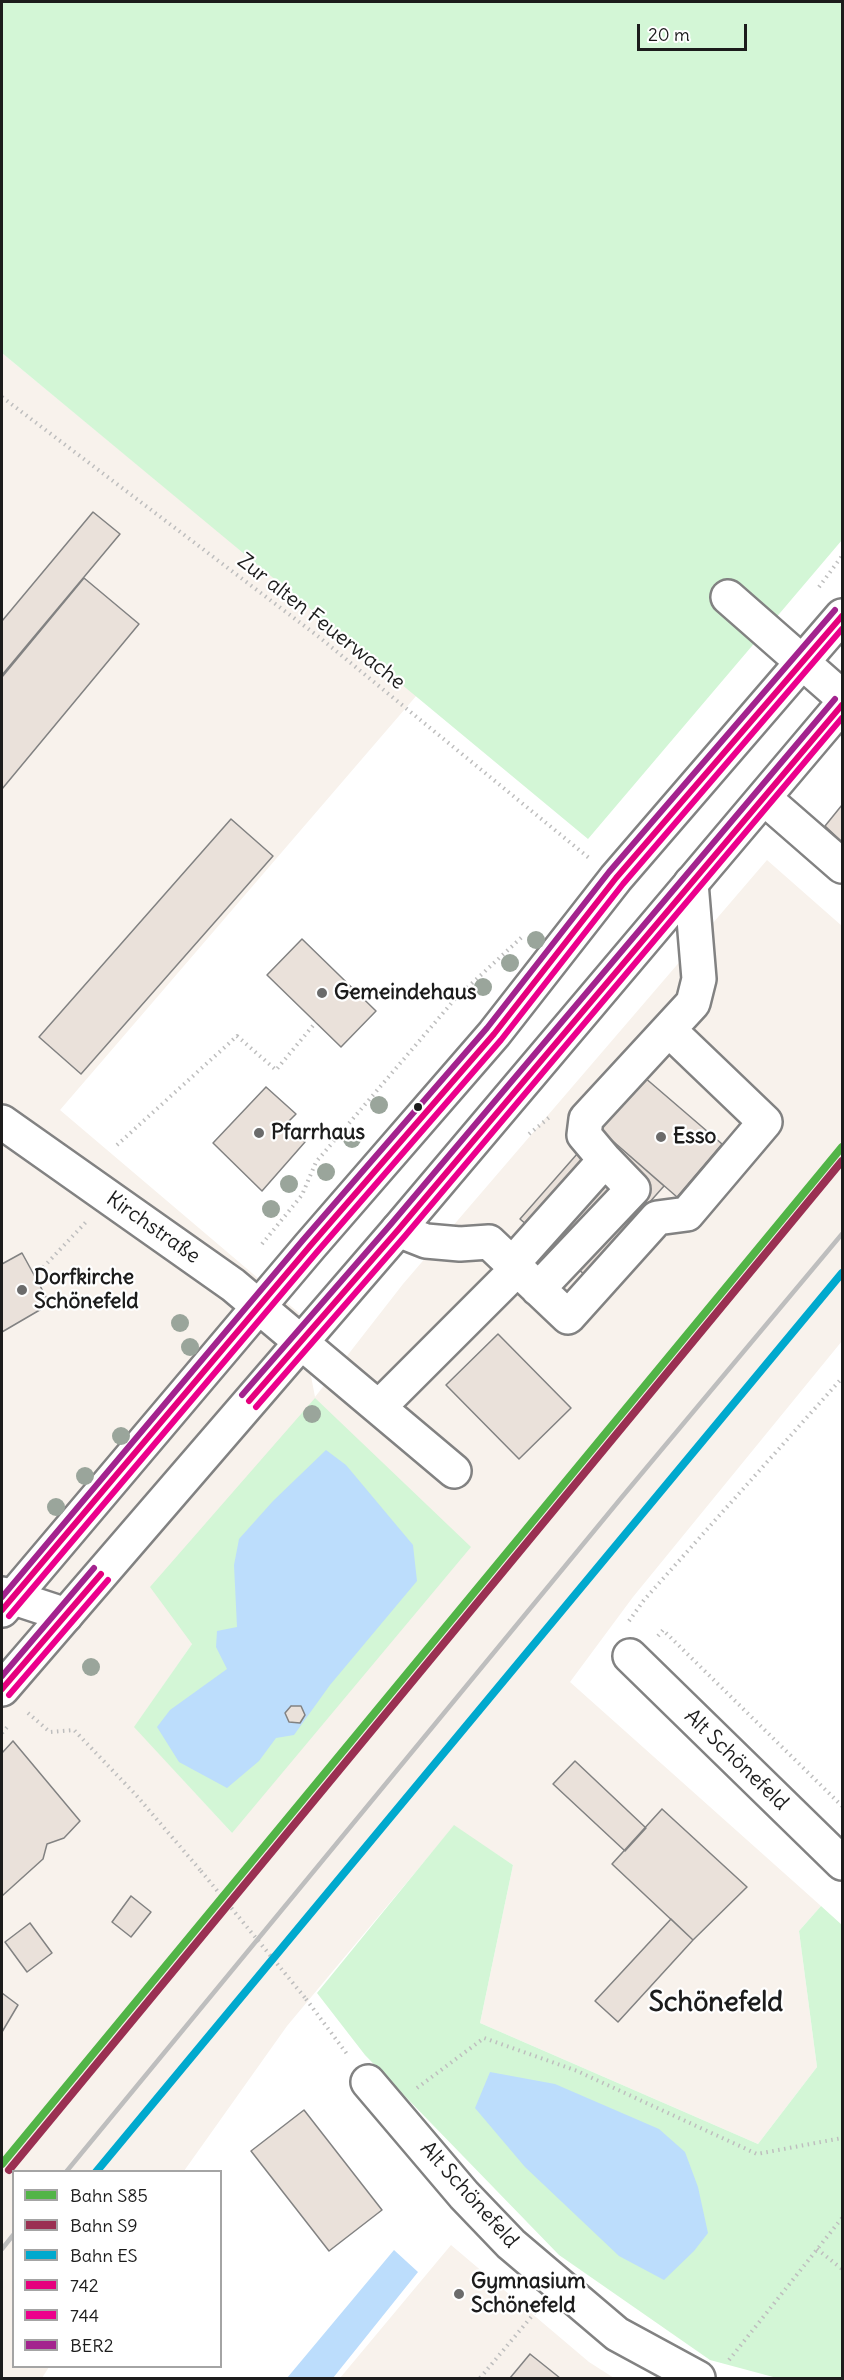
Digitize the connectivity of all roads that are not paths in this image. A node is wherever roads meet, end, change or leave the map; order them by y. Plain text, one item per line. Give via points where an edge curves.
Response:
1 (728, 597) dead end
2 (843, 616) edge
3 (803, 662) junction
4 (841, 708) edge
5 (764, 798) junction
6 (843, 866) edge
7 (691, 883) junction
8 (669, 1030) junction
9 (2, 1122) edge
10 (398, 1230) junction
11 (522, 1274) junction
12 (260, 1306) junction
13 (300, 1340) junction
14 (379, 1407) junction
15 (454, 1471) dead end
16 (5, 1601) edge
17 (66, 1615) junction
18 (632, 1658) road end
19 (13, 1690) edge
20 (843, 1863) edge
21 (368, 2082) road end
22 (711, 2374) edge

1 - 3 main road
2 - 3 main road
3 - 4 main road
3 - 12 main road via 616,878 494,1034
4 - 5 main road
5 - 6 main road
5 - 7 main road
7 - 8 main road via 699,979 693,1003
7 - 10 main road
8 - 11 main road via 586,1119 584,1135 605,1160
8 - 11 main road via 765,1122 687,1214 657,1218 568,1317
9 - 12 main road, Kirchstraße
10 - 11 main road via 426,1241 489,1242
10 - 13 main road
11 - 14 main road
12 - 13 main road, Kirchstraße
12 - 16 main road
13 - 14 main road, Kirchstraße
13 - 17 main road
14 - 15 main road, Kirchstraße
16 - 17 main road
17 - 19 main road
18 - 20 main road, Alt Schönefeld
21 - 22 main road, Alt Schönefeld via 464,2195 558,2285 617,2334

